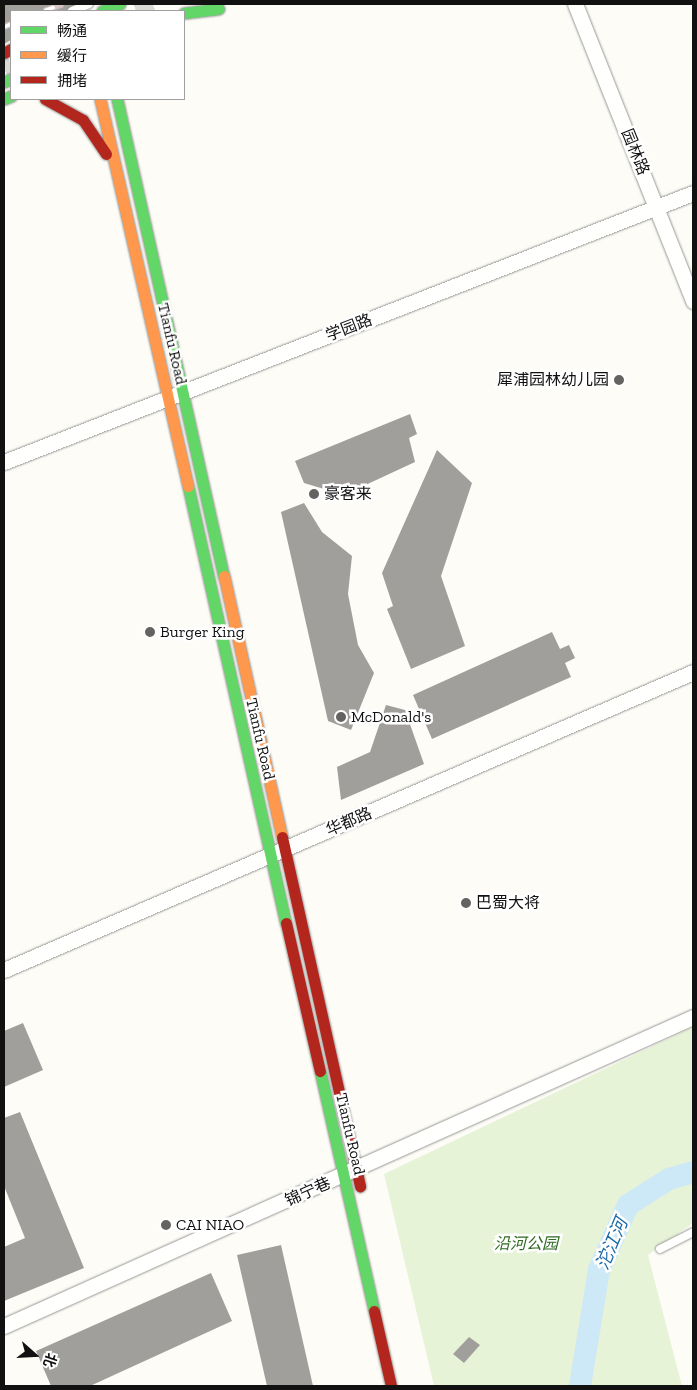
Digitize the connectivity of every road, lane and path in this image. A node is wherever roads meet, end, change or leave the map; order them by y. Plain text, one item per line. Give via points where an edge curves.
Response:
1 (89, 4) edge
2 (120, 4) edge
3 (199, 4) edge
4 (231, 4) edge
5 (575, 4) edge
6 (219, 9) joint
7 (74, 10) edge
8 (105, 10) edge
9 (185, 12) edge
10 (185, 13) edge
11 (47, 100) edge
12 (100, 100) edge
13 (116, 100) edge
14 (129, 100) edge
15 (123, 127) junction
16 (116, 170) junction
17 (693, 193) edge
18 (657, 207) junction
19 (693, 301) edge
20 (182, 392) junction
21 (167, 398) junction
22 (4, 462) edge
23 (693, 672) edge
24 (285, 849) junction
25 (269, 855) junction
26 (4, 970) edge
27 (693, 1017) edge
28 (350, 1173) junction
29 (363, 1198) dead end
30 (693, 1232) edge
31 (660, 1249) dead end
32 (4, 1326) edge
33 (391, 1386) edge

1 - 7 lane
2 - 8 street
3 - 9 street
4 - 6 lane
5 - 18 street, 园林路
6 - 10 street
11 - 16 street via 83,120
12 - 16 street, Tianfu Road
13 - 15 street, Tianfu Road
14 - 15 street
15 - 20 street, Tianfu Road
16 - 21 street, Tianfu Road
17 - 18 street, 学园路
18 - 19 street, 园林路
18 - 20 street, 学园路
20 - 21 street, 学园路
20 - 24 street, Tianfu Road
21 - 22 street, 学园路
21 - 25 street, Tianfu Road
23 - 24 street, 华都路
24 - 25 street, 华都路
24 - 28 street, Tianfu Road
25 - 26 street, 华都路
25 - 28 street, Tianfu Road
27 - 28 street, 锦宁巷
28 - 29 street, Tianfu Road
28 - 32 street, 锦宁巷
28 - 33 street, Tianfu Road
30 - 31 lane

